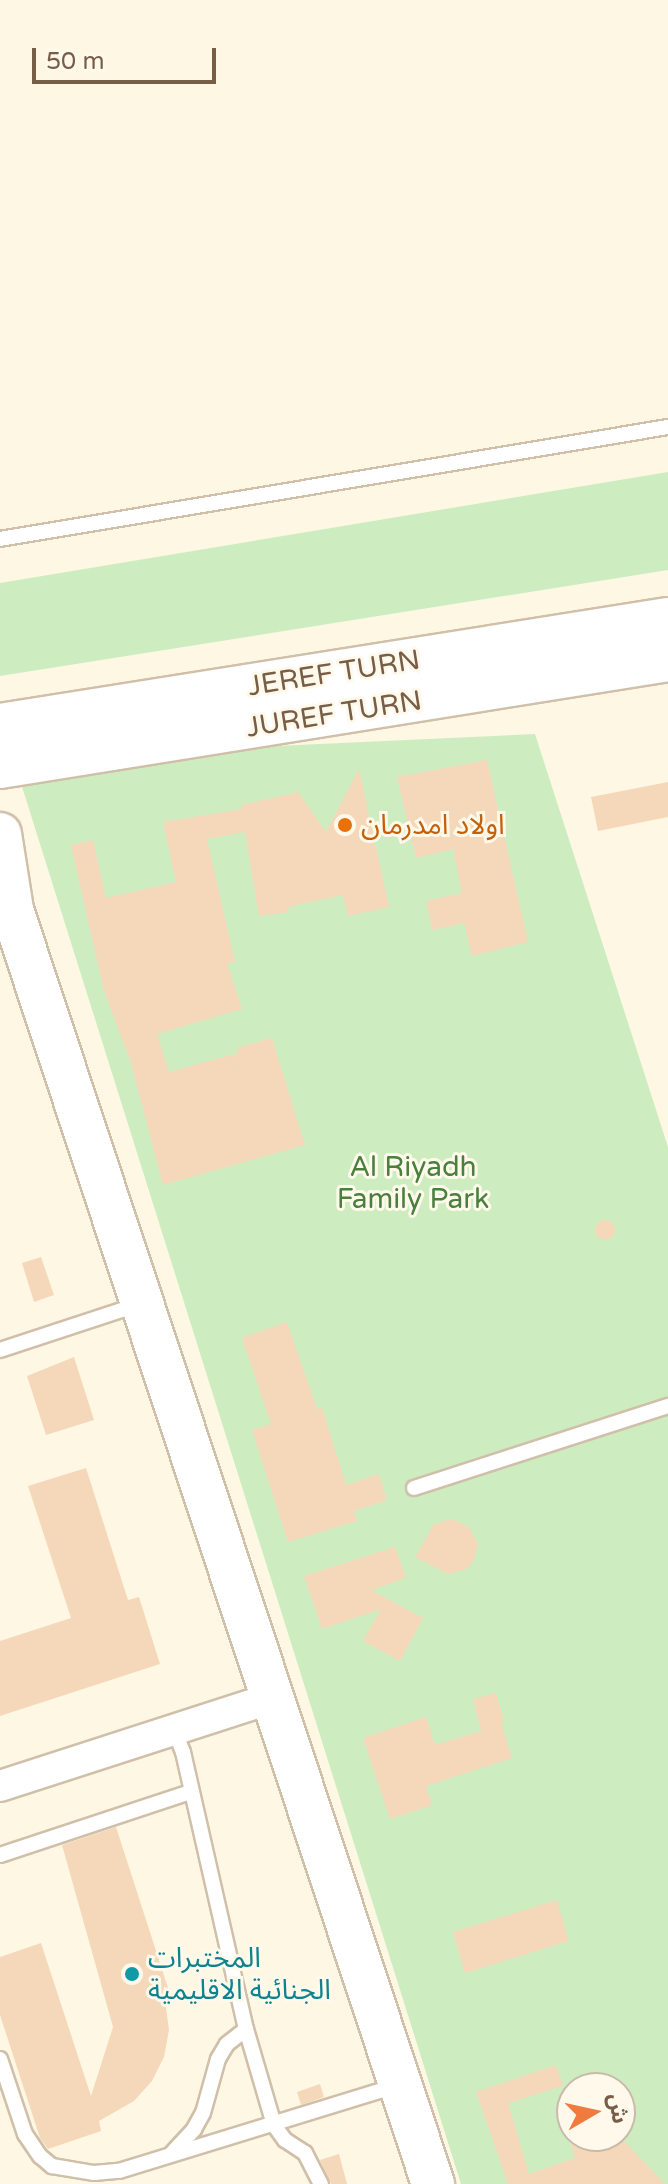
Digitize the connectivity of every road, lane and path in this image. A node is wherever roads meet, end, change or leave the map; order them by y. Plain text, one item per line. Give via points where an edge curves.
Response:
1 (668, 427) edge
2 (0, 539) edge
3 (668, 619) edge
4 (668, 660) edge
5 (0, 725) edge
6 (0, 767) edge
7 (0, 834) edge
8 (6, 900) edge
9 (142, 1303) junction
10 (0, 1350) edge
11 (668, 1406) edge
12 (414, 1488) dead end
13 (272, 1698) junction
14 (174, 1728) junction
15 (0, 1786) edge
16 (190, 1792) junction
17 (0, 1855) edge
18 (246, 2029) junction
19 (0, 2059) edge
20 (400, 2084) junction
21 (274, 2125) junction
22 (165, 2158) junction
23 (106, 2173) junction
24 (93, 2184) edge
25 (321, 2184) edge
26 (433, 2184) edge

1 - 2 lane
3 - 5 street, JEREF TURN
4 - 6 street, JUREF TURN
7 - 8 street
8 - 9 street
9 - 10 lane
9 - 13 street
11 - 12 lane
13 - 14 street
13 - 20 street
14 - 15 street
14 - 16 lane
16 - 17 lane
16 - 18 lane
18 - 21 lane
18 - 22 lane via 218,2059 194,2129
19 - 23 lane via 25,2134 40,2156 52,2166
20 - 21 lane
20 - 26 street
21 - 22 lane
21 - 25 lane via 305,2153
22 - 23 lane
23 - 24 lane

